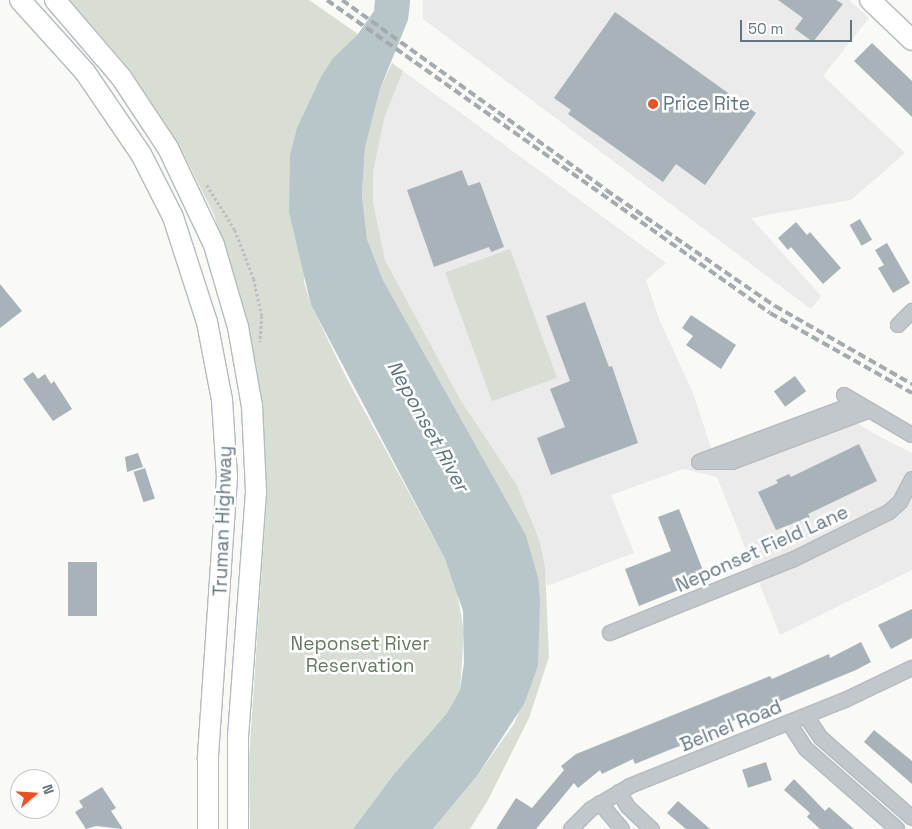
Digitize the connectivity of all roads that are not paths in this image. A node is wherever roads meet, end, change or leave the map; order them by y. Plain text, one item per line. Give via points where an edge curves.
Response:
1 (20, 0) edge
2 (55, 0) edge
3 (870, 0) edge
4 (909, 31) edge
5 (912, 311) edge
6 (898, 325) dead end
7 (844, 395) dead end
8 (863, 407) junction
9 (912, 435) edge
10 (256, 476) junction
11 (227, 477) junction
12 (912, 479) edge
13 (610, 633) dead end
14 (912, 668) edge
15 (806, 716) junction
16 (789, 723) junction
17 (619, 792) junction
18 (600, 803) junction
19 (912, 818) edge
20 (208, 829) edge
21 (238, 829) edge
22 (571, 829) edge
23 (622, 829) edge
24 (652, 829) edge
25 (897, 829) edge

1 - 11 main road, Truman Highway via 102,94 143,159 173,217 200,293 213,349 222,400
2 - 10 main road, Truman Highway via 104,54 138,100 177,164 203,219 228,291 242,345 252,406
3 - 4 main road
5 - 6 street
7 - 8 street
8 - 8 street via 699,462 732,462
8 - 9 street
10 - 11 main road
10 - 21 main road, Truman Highway via 238,735
11 - 20 main road, Truman Highway via 208,759
12 - 13 street, Neponset Field Lane via 900,502 889,512 792,560
14 - 15 street, Belnel Road
15 - 16 street, Belnel Road
15 - 19 street via 821,738
16 - 17 street, Belnel Road
16 - 25 street via 806,749
17 - 18 street, Belnel Road
17 - 24 street via 628,807
18 - 22 street, Belnel Road
18 - 23 street

